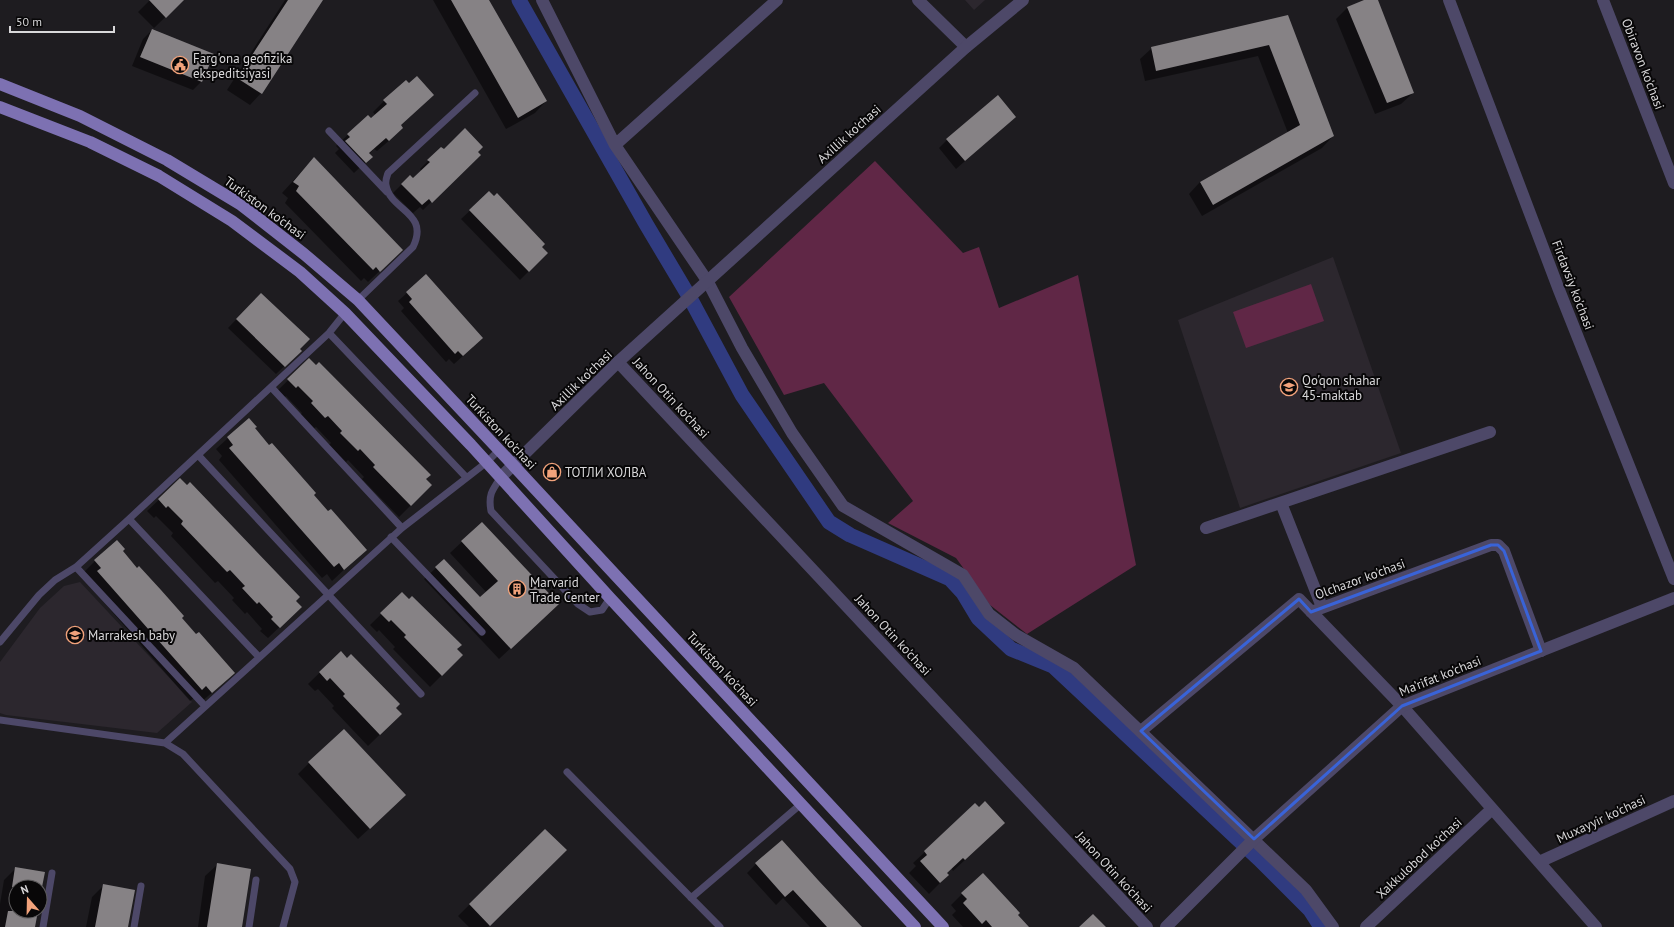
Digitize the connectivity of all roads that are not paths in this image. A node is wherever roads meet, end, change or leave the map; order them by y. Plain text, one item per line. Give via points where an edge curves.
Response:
1 (542, 0) edge
2 (778, 0) edge
3 (918, 0) edge
4 (1023, 0) edge
5 (1448, 0) edge
6 (1603, 0) edge
7 (966, 47) junction
8 (0, 84) edge
9 (475, 93) dead end
10 (0, 107) edge
11 (329, 131) dead end
12 (615, 145) junction
13 (1674, 183) edge
14 (390, 195) junction
15 (705, 284) junction
16 (358, 300) junction
17 (345, 313) junction
18 (329, 333) junction
19 (618, 362) junction
20 (271, 387) junction
21 (1490, 432) dead end
22 (499, 450) junction
23 (198, 455) junction
24 (487, 462) junction
25 (513, 466) junction
26 (466, 477) junction
27 (501, 477) junction
28 (1281, 502) junction
29 (129, 519) junction
30 (402, 528) junction
31 (1206, 528) dead end
32 (392, 537) junction
33 (76, 567) junction
34 (1674, 579) edge
35 (328, 595) junction
36 (610, 598) junction
37 (1674, 598) edge
38 (1316, 610) junction
39 (482, 632) dead end
40 (0, 642) edge
41 (1540, 651) junction
42 (259, 657) junction
43 (421, 694) dead end
44 (205, 706) junction
45 (1402, 706) junction
46 (0, 720) edge
47 (1141, 732) junction
48 (165, 743) junction
49 (567, 772) dead end
50 (1674, 801) edge
51 (801, 804) junction
52 (1492, 809) junction
53 (1254, 839) junction
54 (1539, 862) junction
55 (52, 873) dead end
56 (256, 880) dead end
57 (141, 886) dead end
58 (691, 898) junction
59 (1592, 925) edge
60 (43, 927) edge
61 (134, 927) edge
62 (249, 927) edge
63 (283, 927) edge
64 (720, 927) edge
65 (915, 927) edge
66 (943, 927) edge
67 (1147, 927) edge
68 (1166, 927) edge
69 (1333, 927) edge
70 (1366, 927) edge

1 - 12 street
2 - 12 street
3 - 7 street
4 - 7 street, Axillik ko'chasi
5 - 34 street, Firdavsiy ko'chasi
6 - 13 street, Obiravon ko'chasi
7 - 15 street, Axillik ko'chasi
8 - 16 main road, Turkiston ko'chasi via 80,116 153,153 240,204
9 - 14 lane via 388,172 385,184
10 - 17 main road via 90,142 160,176 232,221 300,272
11 - 14 lane
12 - 15 street
14 - 16 lane via 416,223 418,236 413,247
15 - 19 street, Axillik ko'chasi
15 - 47 street via 792,433 843,506 963,575 989,614 1016,635 1074,668
16 - 22 main road, Turkiston ko'chasi
17 - 18 lane
17 - 24 main road
18 - 20 lane
18 - 26 lane
19 - 25 street, Axillik ko'chasi
19 - 67 street, Jahon Otin ko'chasi
20 - 23 lane
20 - 30 lane
21 - 28 street
22 - 24 lane
22 - 25 main road, Turkiston ko'chasi
23 - 29 lane
23 - 35 lane
24 - 26 lane
24 - 27 main road
25 - 27 street, Axillik ko'chasi
25 - 66 main road, Turkiston ko'chasi
26 - 30 lane
27 - 36 main road
27 - 36 lane via 489,500 491,512 578,604 590,612 602,610
28 - 31 street
28 - 38 street
29 - 33 lane
29 - 42 lane
30 - 32 lane
32 - 35 lane
32 - 39 lane
33 - 40 lane via 55,580 39,595
33 - 44 lane
35 - 42 lane
35 - 43 lane
36 - 51 main road
37 - 41 street, Ma’rifat ko'chasi
38 - 41 street, Olchazor ko'chasi via 1491,545 1498,545 1504,551
38 - 45 street
38 - 47 street, Olchazor ko'chasi via 1299,599
41 - 45 street, Ma’rifat ko'chasi
42 - 44 lane
44 - 48 lane
45 - 52 street
45 - 53 street, Ma’rifat ko'chasi
46 - 48 lane
47 - 53 street
48 - 63 lane via 183,754 290,869 295,882
49 - 58 lane
50 - 54 street, Muxayyir ko'chasi
51 - 58 lane
51 - 65 main road
52 - 54 street
52 - 70 street, Xakkulobod ko'chasi
53 - 68 street, Ma’rifat ko'chasi
53 - 69 street via 1306,890
54 - 59 street
55 - 60 lane
56 - 62 lane
57 - 61 lane
58 - 64 lane

